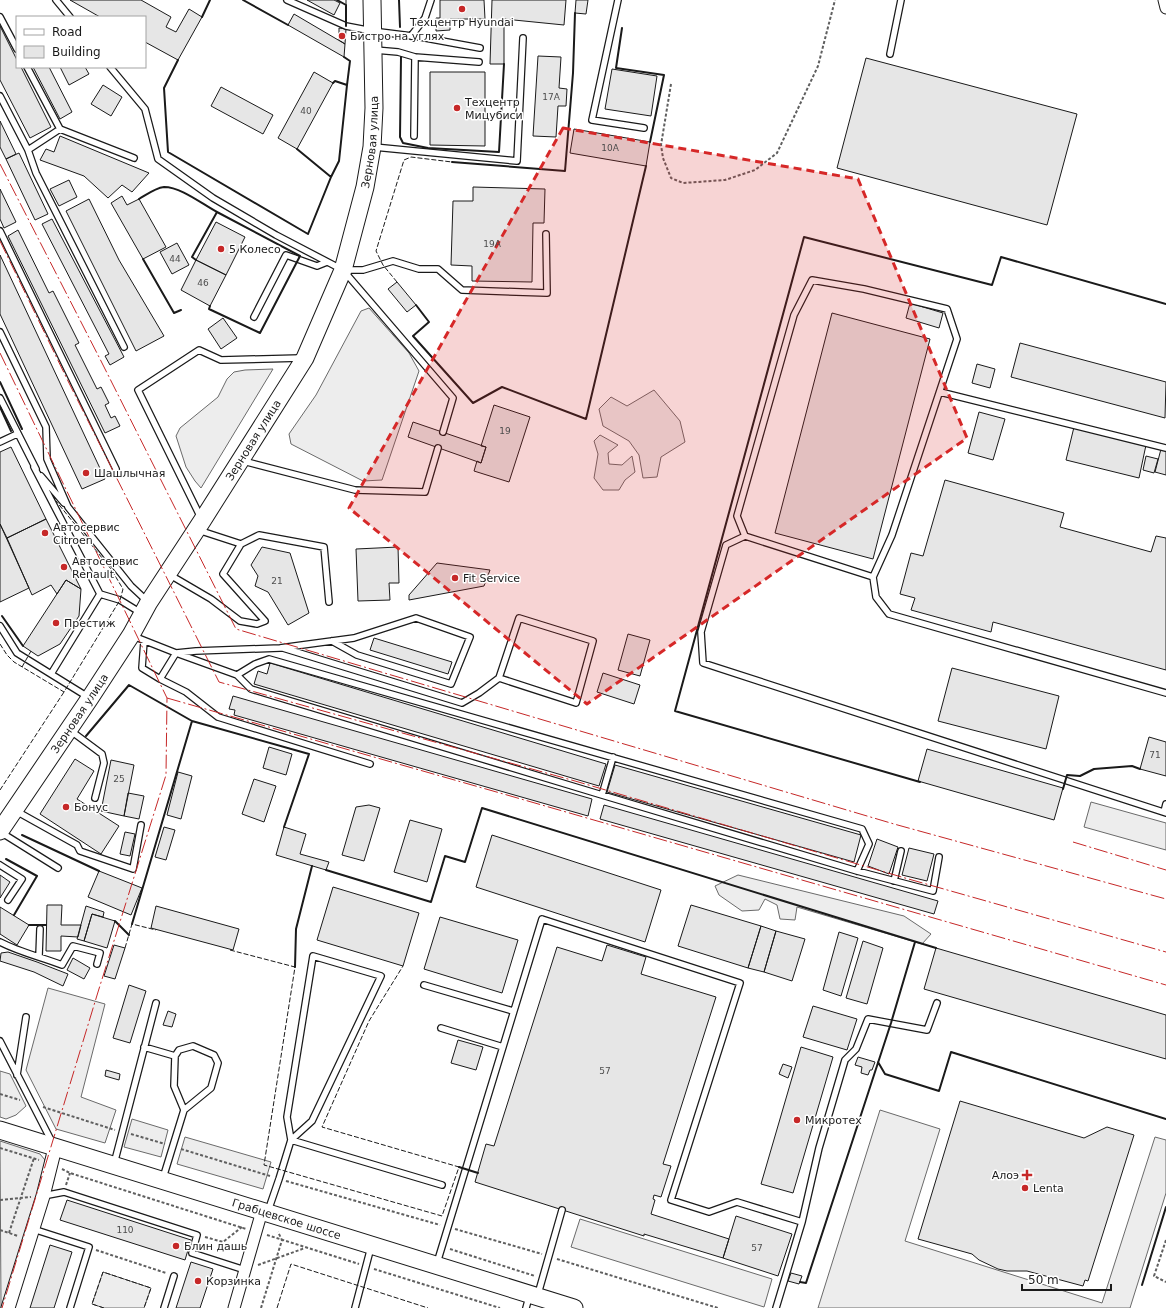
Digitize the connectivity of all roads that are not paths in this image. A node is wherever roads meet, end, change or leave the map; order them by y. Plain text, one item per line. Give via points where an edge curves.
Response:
1 (56, 0) edge
2 (287, 0) edge
3 (372, 0) edge
4 (431, 0) edge
5 (618, 0) edge
6 (901, 0) edge
7 (1164, 0) edge
8 (1166, 8) edge
9 (69, 16) edge
10 (0, 17) edge
11 (372, 31) junction
12 (411, 36) junction
13 (523, 38) dead end
14 (16, 47) edge
15 (480, 48) dead end
16 (373, 50) junction
17 (890, 54) dead end
18 (415, 57) junction
19 (479, 62) dead end
20 (28, 68) edge
21 (111, 68) edge
22 (0, 96) edge
23 (644, 128) dead end
24 (60, 129) junction
25 (414, 136) dead end
26 (372, 147) junction
27 (28, 150) junction
28 (134, 158) dead end
29 (0, 231) edge
30 (546, 234) dead end
31 (327, 262) junction
32 (343, 270) junction
33 (254, 317) dead end
34 (0, 332) edge
35 (124, 346) dead end
36 (305, 358) junction
37 (940, 392) junction
38 (0, 398) edge
39 (443, 432) dead end
40 (17, 434) junction
41 (0, 442) edge
42 (438, 448) dead end
43 (1166, 448) edge
44 (241, 460) junction
45 (34, 467) junction
46 (116, 469) dead end
47 (68, 507) junction
48 (199, 526) junction
49 (745, 536) junction
50 (241, 544) junction
51 (168, 574) junction
52 (873, 577) junction
53 (100, 594) junction
54 (328, 602) dead end
55 (146, 608) junction
56 (0, 626) edge
57 (138, 638) junction
58 (332, 641) junction
59 (280, 648) junction
60 (176, 653) junction
61 (51, 674) junction
62 (237, 675) junction
63 (499, 678) junction
64 (160, 679) junction
65 (1166, 693) edge
66 (90, 698) junction
67 (69, 729) junction
68 (613, 757) junction
69 (370, 764) dead end
70 (602, 796) junction
71 (95, 798) dead end
72 (1166, 804) edge
73 (14, 809) junction
74 (1165, 813) edge
75 (141, 825) dead end
76 (0, 831) edge
77 (901, 851) dead end
78 (939, 857) dead end
79 (0, 865) edge
80 (58, 868) dead end
81 (857, 871) junction
82 (894, 881) junction
83 (8, 900) dead end
84 (40, 929) dead end
85 (0, 942) edge
86 (39, 956) junction
87 (97, 964) dead end
88 (424, 985) dead end
89 (156, 1003) dead end
90 (937, 1003) dead end
91 (513, 1011) junction
92 (26, 1017) dead end
93 (441, 1028) dead end
94 (0, 1041) edge
95 (503, 1046) junction
96 (144, 1047) junction
97 (175, 1056) junction
98 (17, 1075) junction
99 (184, 1110) junction
100 (0, 1130) edge
101 (291, 1140) junction
102 (55, 1148) junction
103 (114, 1166) junction
104 (162, 1181) junction
105 (442, 1185) dead end
106 (43, 1196) junction
107 (562, 1210) dead end
108 (264, 1212) junction
109 (802, 1222) junction
110 (31, 1235) junction
111 (372, 1245) junction
112 (436, 1265) junction
113 (245, 1270) junction
114 (174, 1276) road end
115 (531, 1300) edge
116 (8, 1308) edge
117 (70, 1308) edge
118 (164, 1308) edge
119 (234, 1308) edge
120 (355, 1308) edge
121 (574, 1308) edge
122 (776, 1308) edge

1 - 9 lane
2 - 11 lane via 346,26
3 - 11 main road, Зерновая улица
4 - 12 lane via 426,18
5 - 23 lane via 592,120
6 - 17 lane
7 - 8 street
10 - 14 lane
11 - 12 lane
11 - 16 main road, Зерновая улица
12 - 15 lane
13 - 26 lane via 517,160
16 - 18 lane via 398,52
16 - 26 main road, Зерновая улица
18 - 19 lane
18 - 25 lane
20 - 24 lane
21 - 31 lane via 145,110 158,159 213,198 276,236
22 - 27 lane
24 - 27 lane
24 - 28 lane
26 - 32 main road, Зерновая улица via 365,187
27 - 35 lane via 36,173
29 - 46 lane
30 - 32 lane via 547,293 462,290 438,269 419,269 393,261 363,270
31 - 32 lane
31 - 33 lane via 317,266 286,255
32 - 36 main road, Зерновая улица
32 - 39 lane via 453,398
34 - 47 lane via 46,427 47,459
36 - 44 main road, Зерновая улица
36 - 48 lane via 221,360 199,350 138,390
37 - 43 lane
37 - 49 lane via 957,339 947,309 864,289 812,280 794,315 737,516
37 - 52 lane via 892,535
38 - 40 lane
40 - 41 lane
40 - 45 lane
42 - 44 lane via 425,492 355,490
44 - 48 main road, Зерновая улица
45 - 47 lane
45 - 53 lane
47 - 55 lane
48 - 50 lane
48 - 51 main road, Зерновая улица
49 - 52 lane
49 - 74 lane via 726,545 701,632 703,663
50 - 51 lane via 224,574 265,621 257,624 240,621 211,598
50 - 54 lane via 259,535 324,547
51 - 55 main road, Зерновая улица
52 - 65 lane via 876,597 889,614
53 - 55 lane
53 - 61 lane
55 - 57 main road, Зерновая улица
56 - 61 lane via 17,653
57 - 60 lane
57 - 64 lane via 142,668
57 - 66 main road, Зерновая улица
58 - 58 lane via 357,655 451,684 470,637 416,618 354,638
58 - 59 lane
59 - 60 lane
59 - 63 lane via 462,703
60 - 62 lane
60 - 64 lane
61 - 66 lane
62 - 68 lane via 269,659
62 - 70 lane via 251,689
63 - 63 lane via 576,702 593,641 519,618
64 - 69 lane via 186,692 218,717
66 - 67 main road, Зерновая улица
67 - 71 lane via 102,754 104,763
67 - 73 main road, Зерновая улица
68 - 70 lane
68 - 81 lane via 862,829 869,844
70 - 81 lane
72 - 74 lane
73 - 75 lane via 77,845 80,851 133,869
73 - 76 main road, Зерновая улица
76 - 80 lane
77 - 82 lane
78 - 82 lane via 933,891
79 - 83 lane via 22,879
81 - 82 lane
84 - 86 lane
85 - 86 lane
86 - 87 lane via 62,965 73,946 100,953
88 - 91 lane
89 - 96 lane
90 - 109 lane via 927,1030 868,1019 856,1049 845,1060 819,1148
91 - 95 lane
91 - 109 lane via 542,919 740,983 671,1200 709,1212 737,1202
92 - 98 lane
93 - 95 lane
94 - 98 lane
95 - 112 lane
96 - 97 lane
96 - 103 lane
97 - 99 lane via 174,1086
97 - 99 lane via 179,1050 193,1046 214,1055 218,1063 211,1088
98 - 102 lane
99 - 104 lane
100 - 102 main road, Грабцевское шоссе
101 - 101 lane via 287,1117 313,956 381,976 312,1120
101 - 105 lane
101 - 108 lane via 279,1179
102 - 103 main road, Грабцевское шоссе
102 - 106 street
103 - 104 main road, Грабцевское шоссе
104 - 108 main road, Грабцевское шоссе
106 - 110 street
106 - 113 lane via 64,1192 197,1235 192,1253
107 - 115 lane via 542,1278
108 - 111 main road, Грабцевское шоссе
108 - 113 street
109 - 122 lane
110 - 116 street
110 - 117 lane via 89,1248
111 - 112 main road, Грабцевское шоссе
111 - 120 lane
112 - 115 main road, Грабцевское шоссе
113 - 119 street
114 - 118 lane
115 - 121 main road, Грабцевское шоссе

